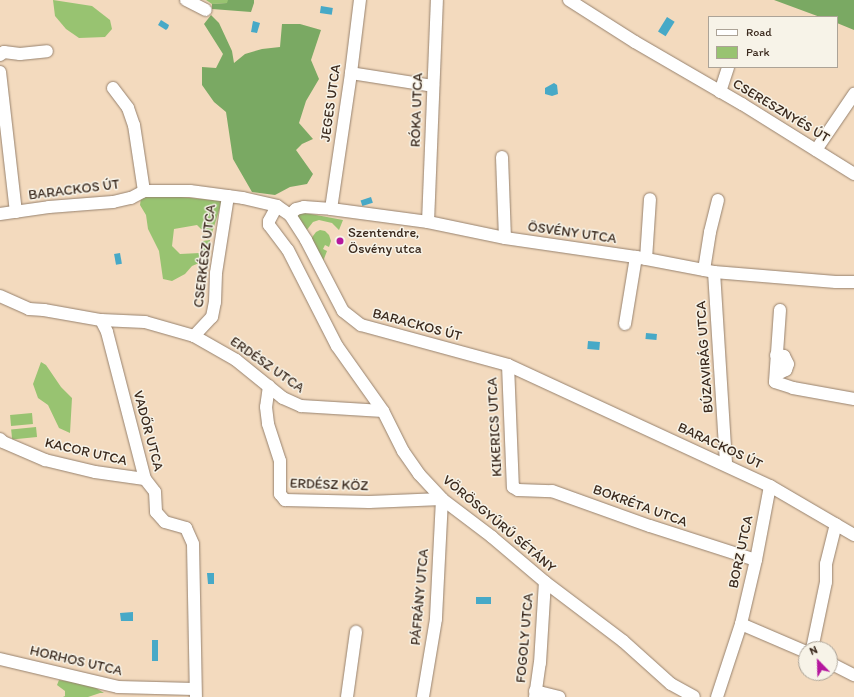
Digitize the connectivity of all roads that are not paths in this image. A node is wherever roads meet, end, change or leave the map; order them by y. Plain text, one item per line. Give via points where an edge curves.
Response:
1 (186, 0) edge
2 (360, 0) edge
3 (437, 0) edge
4 (569, 0) edge
5 (206, 10) dead end
6 (46, 51) dead end
7 (0, 55) edge
8 (728, 68) edge
9 (0, 72) edge
10 (351, 73) junction
11 (433, 86) junction
12 (113, 88) dead end
13 (720, 92) junction
14 (854, 94) edge
15 (816, 150) junction
16 (502, 156) dead end
17 (854, 174) edge
18 (144, 191) junction
19 (228, 196) junction
20 (650, 199) dead end
21 (718, 200) dead end
22 (277, 206) junction
23 (331, 209) junction
24 (16, 212) junction
25 (0, 214) edge
26 (290, 215) junction
27 (428, 222) junction
28 (505, 238) junction
29 (641, 258) junction
30 (709, 271) junction
31 (854, 282) edge
32 (0, 296) edge
33 (780, 310) dead end
34 (101, 320) junction
35 (625, 324) dead end
36 (194, 336) junction
37 (508, 365) junction
38 (269, 386) junction
39 (854, 399) edge
40 (383, 411) junction
41 (0, 439) edge
42 (726, 465) junction
43 (145, 479) junction
44 (770, 486) junction
45 (513, 487) joint
46 (442, 499) junction
47 (836, 524) junction
48 (854, 535) edge
49 (756, 560) junction
50 (545, 582) junction
51 (741, 624) junction
52 (356, 632) dead end
53 (814, 641) edge
54 (798, 649) edge
55 (0, 659) edge
56 (838, 667) edge
57 (854, 675) edge
58 (195, 693) edge
59 (535, 694) edge
60 (347, 697) edge
61 (423, 697) edge
62 (559, 697) edge
63 (694, 697) edge
64 (717, 697) edge

1 - 5 street
2 - 10 street, JEGES UTCA
3 - 11 street, RÓKA UTCA
4 - 13 street, CSERESZNYÉS ÚT via 634,42
6 - 7 street via 20,54 4,52
8 - 13 street
9 - 24 street
10 - 11 street
10 - 23 street, JEGES UTCA
11 - 27 street, RÓKA UTCA
12 - 18 street via 128,108 134,125
13 - 15 street, CSERESZNYÉS ÚT
14 - 15 street
15 - 17 street, CSERESZNYÉS ÚT
16 - 28 street
18 - 19 street, BARACKOS ÚT
18 - 24 street, BARACKOS ÚT via 131,198 112,202
19 - 22 street, BARACKOS ÚT
19 - 36 street, CSERKÉSZ UTCA via 212,317
20 - 29 street
21 - 30 street, BÚZAVIRÁG UTCA via 710,232
22 - 26 street, BARACKOS ÚT
22 - 40 street, VÖRÖSGYŰRŰ SÉTÁNY via 269,221 270,225 288,250 337,346
23 - 26 street, ÖSVÉNY UTCA via 304,207 296,209
23 - 27 street, ÖSVÉNY UTCA
24 - 25 street, BARACKOS ÚT
26 - 37 street, BARACKOS ÚT via 306,240 335,298 352,320 373,330
27 - 28 street, ÖSVÉNY UTCA
28 - 29 street, ÖSVÉNY UTCA
29 - 30 street, ÖSVÉNY UTCA
29 - 35 street
30 - 31 street, ÖSVÉNY UTCA
30 - 42 street, BÚZAVIRÁG UTCA
32 - 34 street, ERDÉSZ UTCA via 29,310 44,310
33 - 39 street via 776,384
34 - 36 street, ERDÉSZ UTCA via 145,322
34 - 43 street, VADŐR UTCA via 107,332
36 - 38 street, ERDÉSZ UTCA via 236,360
37 - 42 street, BARACKOS ÚT
37 - 45 street, KIKERICS UTCA
38 - 40 street, ERDÉSZ UTCA via 283,398 301,406
38 - 46 street, ERDÉSZ KÖZ via 266,407 268,424 280,461 280,494 285,500 369,502
40 - 46 street, VÖRÖSGYŰRŰ SÉTÁNY via 403,451 419,474
41 - 43 street, KACOR UTCA via 45,460 95,472
42 - 44 street, BARACKOS ÚT
43 - 58 street, VADŐR UTCA via 155,492 156,512 165,522 186,528 193,544
44 - 47 street, BARACKOS ÚT
44 - 49 street, BORZ UTCA
45 - 49 street, BOKRÉTA UTCA via 518,490 552,491
46 - 50 street, VÖRÖSGYŰRŰ SÉTÁNY
46 - 61 street, PÁFRÁNY UTCA via 436,619
47 - 48 street, BARACKOS ÚT
47 - 53 street via 826,564 826,582
49 - 51 street, BORZ UTCA
50 - 59 street, FOGOLY UTCA via 540,663
50 - 63 street, VÖRÖSGYŰRŰ SÉTÁNY via 623,641 672,684
51 - 54 street
51 - 64 street, BORZ UTCA
52 - 60 street
55 - 58 street, HORHOS UTCA via 118,687
56 - 57 street
59 - 62 street

